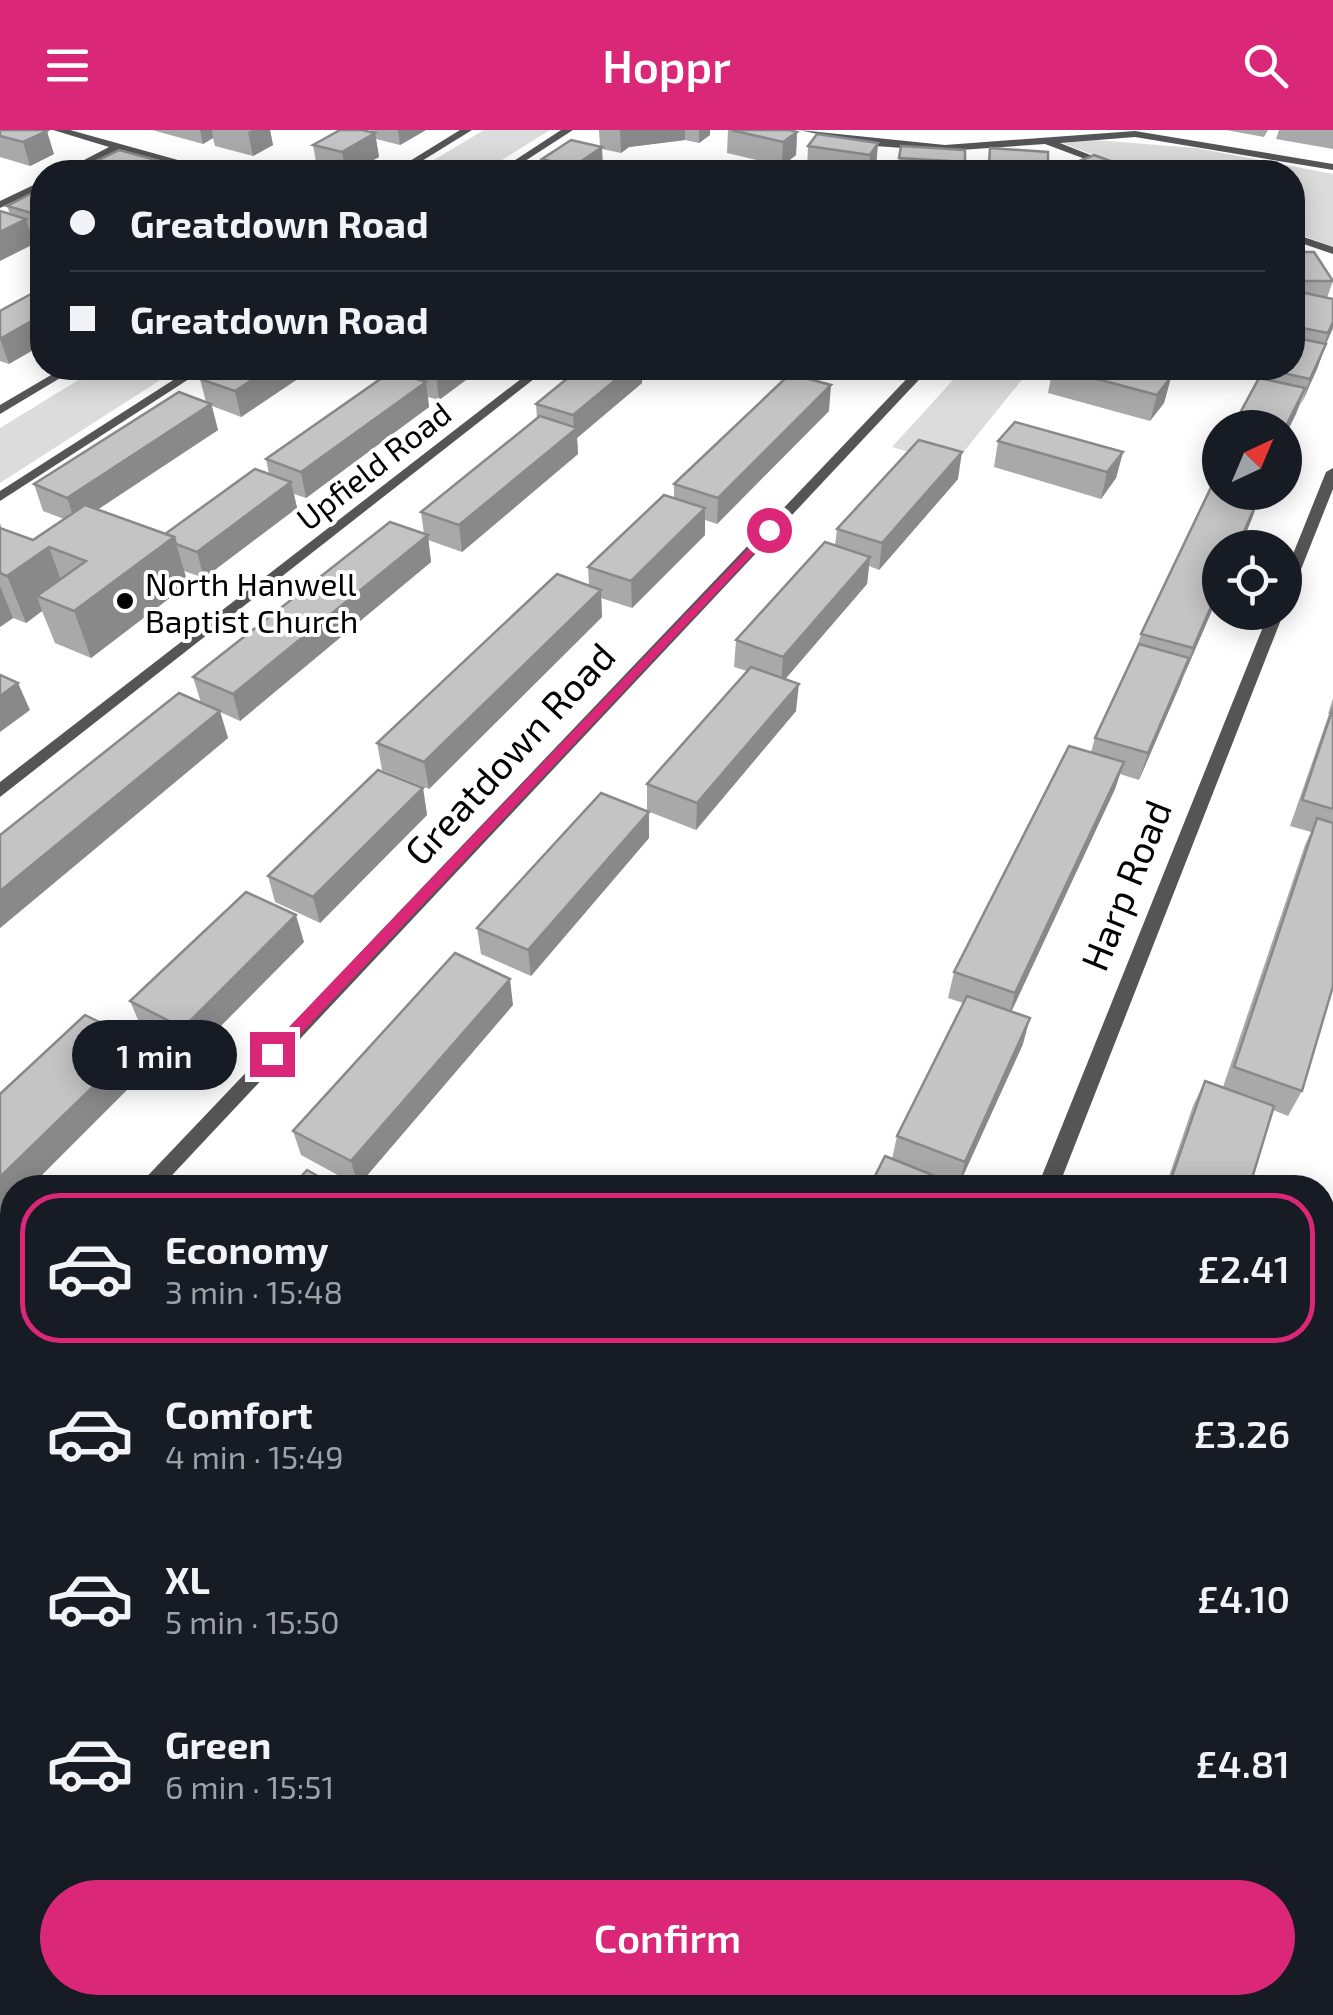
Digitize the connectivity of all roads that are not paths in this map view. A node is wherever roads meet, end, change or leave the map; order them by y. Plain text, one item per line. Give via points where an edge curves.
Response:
1 (58, 130) edge
2 (467, 130) edge
3 (568, 130) edge
4 (804, 130) edge
5 (1042, 140) junction
6 (119, 146) junction
7 (90, 160) edge
8 (171, 160) edge
9 (416, 160) edge
10 (521, 160) edge
11 (1096, 160) edge
12 (1291, 160) edge
13 (1305, 162) edge
14 (1333, 167) edge
15 (30, 190) edge
16 (0, 205) edge
17 (1305, 241) edge
18 (1333, 251) edge
19 (50, 380) edge
20 (181, 380) edge
21 (527, 380) edge
22 (913, 380) edge
23 (0, 410) edge
24 (1333, 472) edge
25 (0, 497) edge
26 (1302, 550) edge
27 (1270, 630) edge
28 (0, 791) edge
29 (158, 1175) edge
30 (1052, 1175) edge

1 - 6 street
2 - 9 street
3 - 10 street
4 - 5 street via 946,148
5 - 11 street
5 - 12 street via 1136,134
6 - 7 street
6 - 8 street
13 - 14 street
15 - 16 street
17 - 18 street
19 - 23 street
20 - 25 street
21 - 28 street, Upfield Road
22 - 29 street, Greatdown Road
24 - 26 street
27 - 30 street, Harp Road

